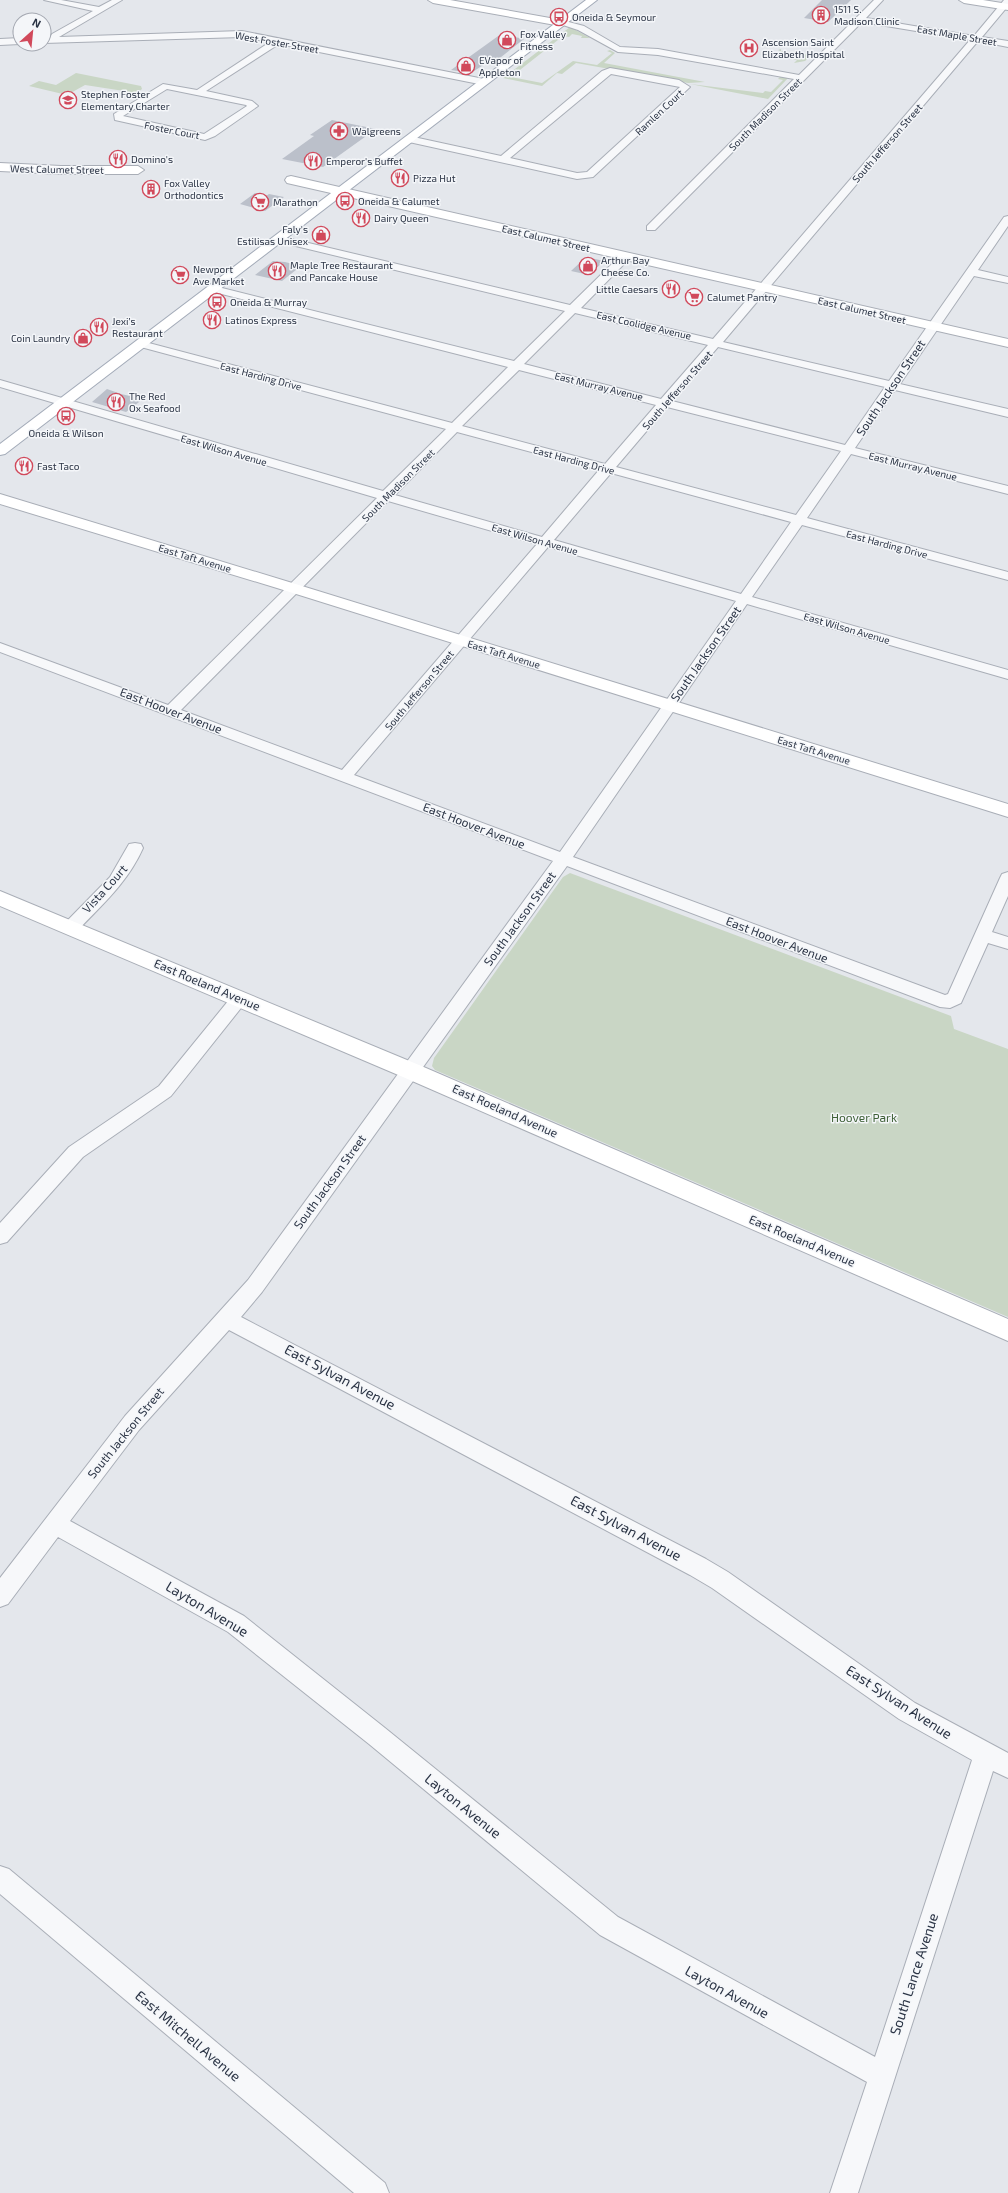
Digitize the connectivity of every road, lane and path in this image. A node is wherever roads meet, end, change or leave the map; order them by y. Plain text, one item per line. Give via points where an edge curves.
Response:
1 (48, 0) edge
2 (118, 0) edge
3 (433, 0) edge
4 (592, 0) edge
5 (879, 0) edge
6 (964, 0) edge
7 (1006, 5) edge
8 (100, 10) junction
9 (860, 19) junction
10 (561, 23) junction
11 (976, 38) junction
12 (54, 40) joint
13 (12, 41) edge
14 (278, 41) junction
15 (0, 42) edge
16 (1008, 44) edge
17 (801, 78) junction
18 (484, 82) junction
19 (199, 92) junction
20 (409, 139) junction
21 (503, 159) junction
22 (0, 167) edge
23 (138, 170) dead end
24 (291, 180) dead end
25 (341, 191) junction
26 (1008, 219) edge
27 (651, 228) dead end
28 (279, 239) junction
29 (625, 257) junction
30 (971, 272) junction
31 (1008, 280) edge
32 (763, 287) junction
33 (214, 289) junction
34 (574, 309) junction
35 (933, 326) junction
36 (717, 343) junction
37 (1008, 343) edge
38 (141, 344) junction
39 (517, 365) junction
40 (0, 383) edge
41 (893, 386) junction
42 (63, 403) junction
43 (665, 403) junction
44 (1008, 413) edge
45 (455, 428) junction
46 (849, 449) junction
47 (0, 451) edge
48 (608, 469) junction
49 (1008, 490) edge
50 (386, 497) junction
51 (0, 499) edge
52 (800, 520) junction
53 (545, 542) junction
54 (1008, 576) edge
55 (294, 589) junction
56 (744, 599) junction
57 (461, 640) junction
58 (0, 647) edge
59 (1008, 674) edge
60 (671, 705) junction
61 (171, 712) junction
62 (344, 777) junction
63 (1008, 811) edge
64 (135, 848) dead end
65 (562, 860) junction
66 (1008, 878) edge
67 (0, 898) edge
68 (71, 927) junction
69 (983, 935) junction
70 (1008, 943) edge
71 (239, 999) junction
72 (411, 1071) junction
73 (2, 1230) edge
74 (227, 1319) junction
75 (1008, 1330) edge
76 (55, 1524) junction
77 (0, 1596) edge
78 (997, 1761) edge
79 (0, 1878) edge
80 (880, 2075) junction
81 (375, 2193) edge
82 (844, 2193) edge

1 - 8 street
2 - 8 street
3 - 10 main road
4 - 10 main road
5 - 9 street, South Madison Street
6 - 7 main road
7 - 11 street, South Jefferson Street
8 - 12 street via 55,36
9 - 11 street, East Maple Street
9 - 17 street, South Madison Street
10 - 17 street via 581,28 618,49 658,52
10 - 18 main road
11 - 16 street, East Maple Street
11 - 32 street, South Jefferson Street
12 - 14 street, West Foster Street via 236,34
13 - 15 street
14 - 18 street, West Foster Street
14 - 19 street
17 - 27 street, South Madison Street
18 - 20 main road
19 - 19 street, Foster Court via 249,102 253,106 205,137 117,117 163,87 173,86
20 - 21 street, Ramlen Court
20 - 25 main road
21 - 21 street, Ramlen Court via 577,176 590,175 686,86 617,71 606,72
22 - 23 main road, West Calumet Street
24 - 25 main road
25 - 28 main road
25 - 29 main road, East Calumet Street
26 - 30 street, South Jackson Street
28 - 33 main road
28 - 34 street, East Coolidge Avenue
29 - 32 main road, East Calumet Street
29 - 34 street, South Madison Street
30 - 31 street
30 - 35 street, South Jackson Street
32 - 35 main road, East Calumet Street
32 - 36 street, South Jefferson Street
33 - 38 main road
33 - 39 street, East Murray Avenue
34 - 36 street, East Coolidge Avenue
34 - 39 street, South Madison Street
35 - 37 main road, East Calumet Street
35 - 41 street, South Jackson Street
36 - 41 street, East Coolidge Avenue
36 - 43 street, South Jefferson Street
38 - 42 main road
38 - 45 street, East Harding Drive
39 - 43 street, East Murray Avenue
39 - 45 street, South Madison Street
40 - 42 street, East Wilson Avenue
41 - 44 street, East Coolidge Avenue
41 - 46 street, South Jackson Street
42 - 47 main road
42 - 50 street, East Wilson Avenue
43 - 46 street, East Murray Avenue
43 - 48 street, South Jefferson Street
45 - 48 street, East Harding Drive
45 - 50 street, South Madison Street
46 - 49 street, East Murray Avenue
46 - 52 street, South Jackson Street
48 - 52 street, East Harding Drive
48 - 53 street, South Jefferson Street
50 - 53 street, East Wilson Avenue
50 - 55 street, South Madison Street
51 - 55 main road, East Taft Avenue
52 - 54 street, East Harding Drive
52 - 56 street, South Jackson Street
53 - 56 street, East Wilson Avenue
53 - 57 street, South Jefferson Street
55 - 57 main road, East Taft Avenue
55 - 61 street, South Madison Street
56 - 59 street, East Wilson Avenue
56 - 60 street, South Jackson Street
57 - 60 main road, East Taft Avenue
57 - 62 street, South Jefferson Street
58 - 61 street, East Hoover Avenue
60 - 63 main road, East Taft Avenue
60 - 65 street, South Jackson Street
61 - 62 street, East Hoover Avenue
62 - 65 street, East Hoover Avenue
64 - 68 street, Vista Court via 130,862 122,872
65 - 69 street, East Hoover Avenue via 932,999 948,1002 956,996
65 - 72 street, South Jackson Street
66 - 69 street
67 - 68 main road, East Roeland Avenue
68 - 71 main road, East Roeland Avenue
69 - 70 street
71 - 72 main road, East Roeland Avenue
71 - 73 street via 165,1091 76,1152
72 - 74 street, South Jackson Street via 254,1286
72 - 75 main road, East Roeland Avenue
74 - 76 street, South Jackson Street via 132,1423
74 - 78 street, East Sylvan Avenue via 698,1567 907,1711
76 - 77 street, South Jackson Street
76 - 80 street, Layton Avenue via 236,1624 378,1736 609,1926
78 - 80 street, South Lance Avenue
79 - 81 street, East Mitchell Avenue
80 - 82 street, South Lance Avenue

